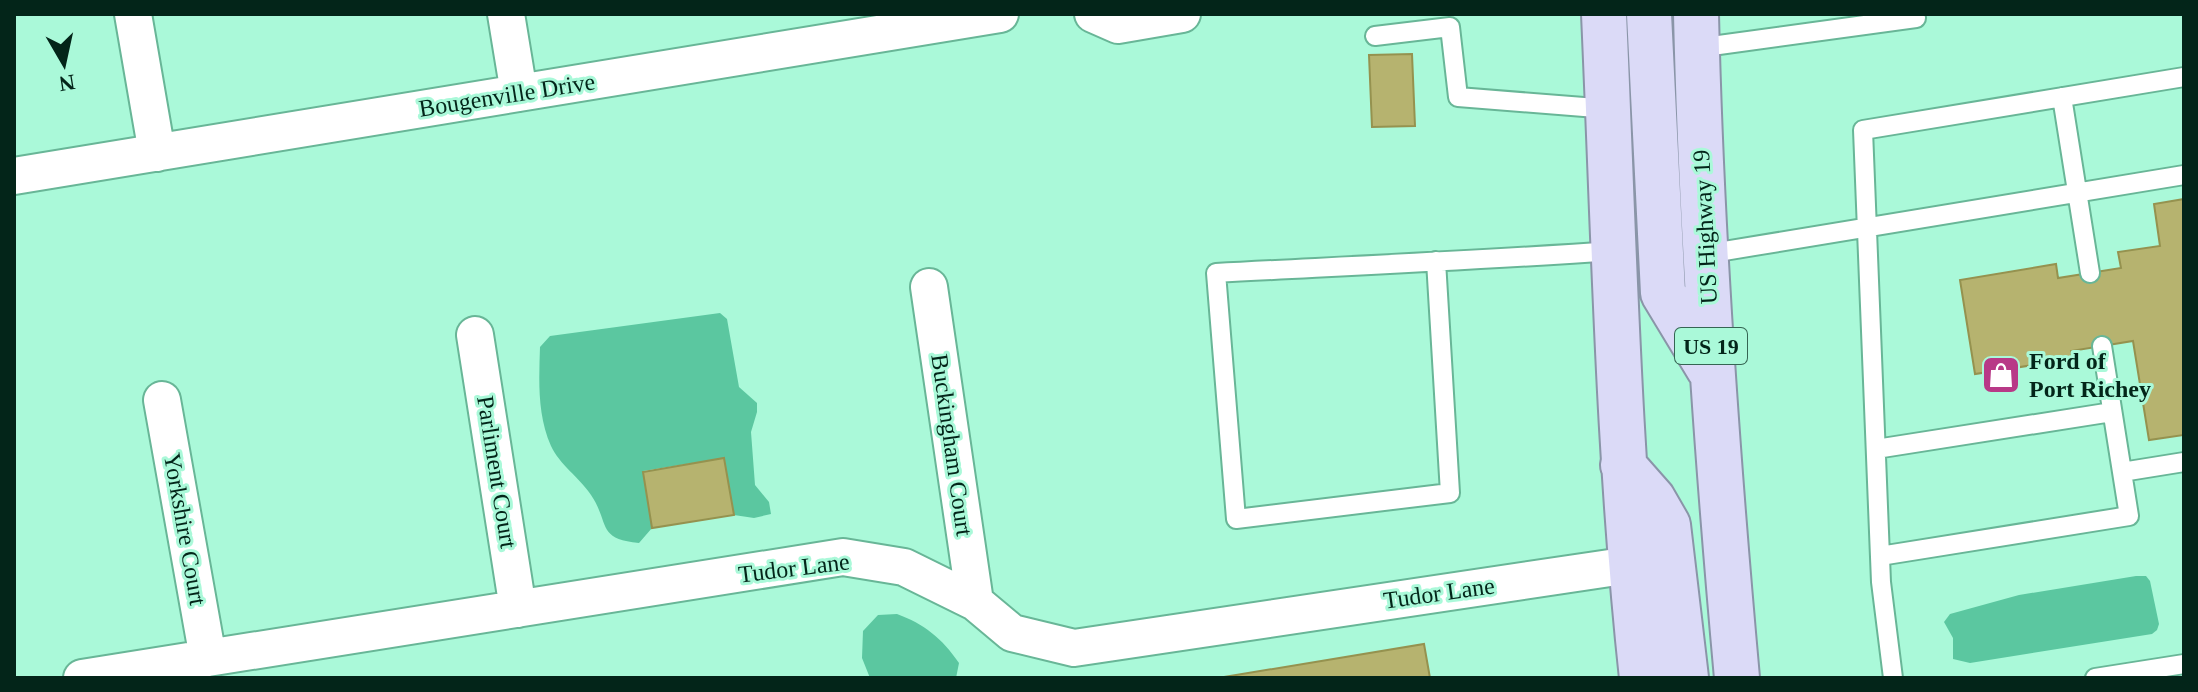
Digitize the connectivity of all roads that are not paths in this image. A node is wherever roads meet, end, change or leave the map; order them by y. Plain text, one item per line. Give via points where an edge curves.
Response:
1 (133, 14) edge
2 (506, 14) edge
3 (1000, 14) edge
4 (1093, 14) edge
5 (1182, 14) edge
6 (1604, 14) edge
7 (1649, 14) edge
8 (1916, 18) dead end
9 (878, 24) edge
10 (1697, 31) edge
11 (1375, 36) dead end
12 (2184, 77) edge
13 (519, 93) junction
14 (2062, 97) junction
15 (1609, 109) junction
16 (157, 153) junction
17 (2184, 175) edge
18 (14, 176) edge
19 (2077, 193) junction
20 (1867, 227) junction
21 (1615, 251) junction
22 (1706, 254) junction
23 (1436, 261) junction
24 (2090, 273) dead end
25 (929, 287) dead end
26 (475, 335) dead end
27 (2102, 346) dead end
28 (1712, 374) junction
29 (162, 400) dead end
30 (2112, 412) junction
31 (1876, 449) junction
32 (2184, 462) edge
33 (1623, 465) junction
34 (2122, 472) junction
35 (1880, 556) junction
36 (1630, 565) junction
37 (975, 602) junction
38 (518, 609) junction
39 (208, 658) junction
40 (2184, 664) edge
41 (82, 678) edge
42 (1642, 678) edge
43 (1686, 678) edge
44 (1737, 678) edge
45 (1893, 678) edge
46 (2095, 678) edge

1 - 16 street
2 - 13 street
3 - 9 street, Bougenville Drive
4 - 5 street via 1118,25
6 - 15 highway
7 - 28 highway via 1663,293
8 - 10 lane
9 - 13 street, Bougenville Drive
10 - 22 highway, US Highway 19 / US 19
11 - 15 lane via 1450,27 1458,97
12 - 14 lane
13 - 16 street, Bougenville Drive
14 - 19 lane
14 - 20 lane via 1863,130
15 - 21 highway
16 - 18 street, Bougenville Drive
17 - 19 lane
19 - 20 lane
19 - 24 lane
20 - 22 lane
20 - 31 lane
21 - 23 lane
21 - 33 highway
22 - 28 highway, US Highway 19 / US 19
23 - 23 lane via 1216,273 1236,519 1450,493
25 - 37 street, Buckingham Court
26 - 38 street, Parliment Court
27 - 30 lane
28 - 44 highway, US Highway 19 / US 19
29 - 39 street, Yorkshire Court
30 - 31 lane
30 - 34 lane
31 - 35 lane
32 - 34 lane
33 - 36 highway
33 - 43 highway via 1668,525
34 - 35 lane via 2129,516
35 - 45 lane
36 - 37 street, Tudor Lane via 1074,648 1012,633
36 - 42 highway
37 - 38 street, Tudor Lane via 904,567 843,557
38 - 39 street, Tudor Lane
39 - 41 street, Tudor Lane
40 - 46 lane

